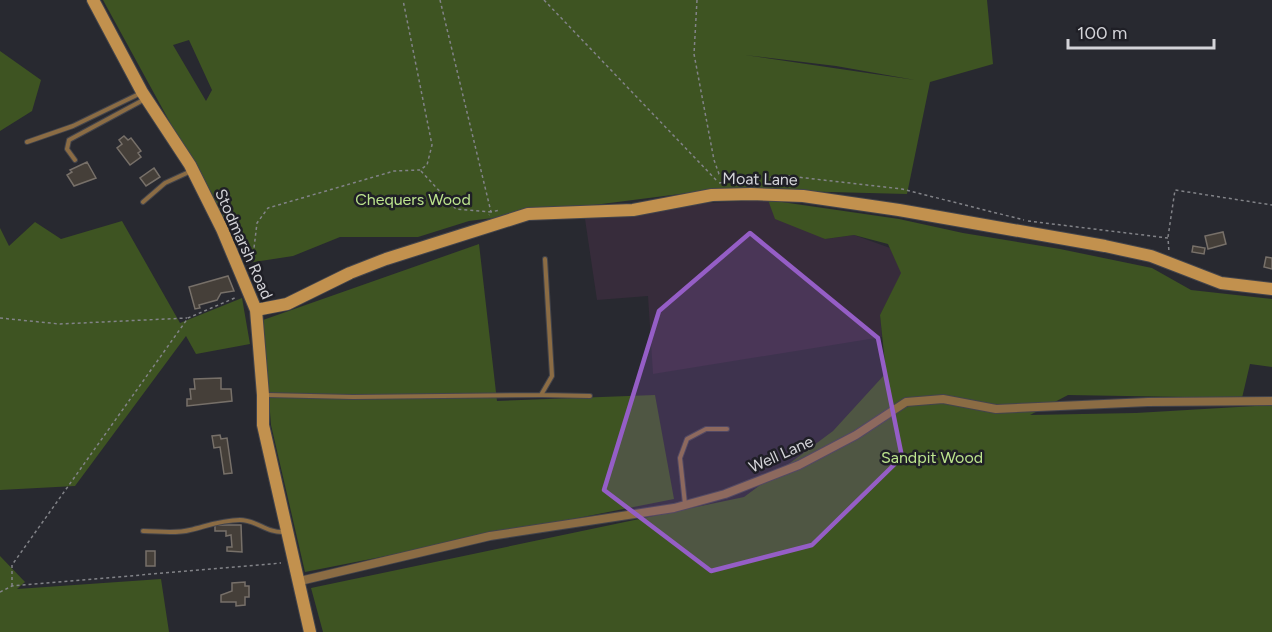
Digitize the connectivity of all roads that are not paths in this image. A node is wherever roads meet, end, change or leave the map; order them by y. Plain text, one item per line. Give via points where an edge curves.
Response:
1 (93, 0) edge
2 (144, 95) junction
3 (27, 142) dead end
4 (75, 160) dead end
5 (193, 171) junction
6 (143, 202) dead end
7 (544, 259) dead end
8 (1272, 289) edge
9 (256, 310) junction
10 (263, 395) junction
11 (541, 395) junction
12 (590, 396) dead end
13 (1272, 401) edge
14 (727, 429) dead end
15 (685, 505) junction
16 (143, 531) dead end
17 (287, 532) junction
18 (300, 581) junction
19 (310, 632) edge

1 - 2 street, Stodmarsh Road
2 - 3 lane
2 - 4 lane via 69,140 66,146
2 - 5 street, Stodmarsh Road
5 - 6 lane via 165,183
5 - 9 street, Stodmarsh Road
7 - 11 lane via 552,376
8 - 9 street, Moat Lane via 1221,283 1151,256 1105,246 899,210 803,196 712,195 633,210 528,214 386,259 287,304
9 - 10 street, Stodmarsh Road
10 - 11 lane
10 - 17 street, Stodmarsh Road via 263,425
11 - 12 lane
13 - 15 street, Well Lane via 996,409 944,399 906,402 856,435 799,465
14 - 15 lane via 706,429 687,439 680,458
15 - 18 street, Well Lane via 490,536
16 - 17 lane via 187,531 242,520 271,532
17 - 18 street, Stodmarsh Road
18 - 19 street, Stodmarsh Road

